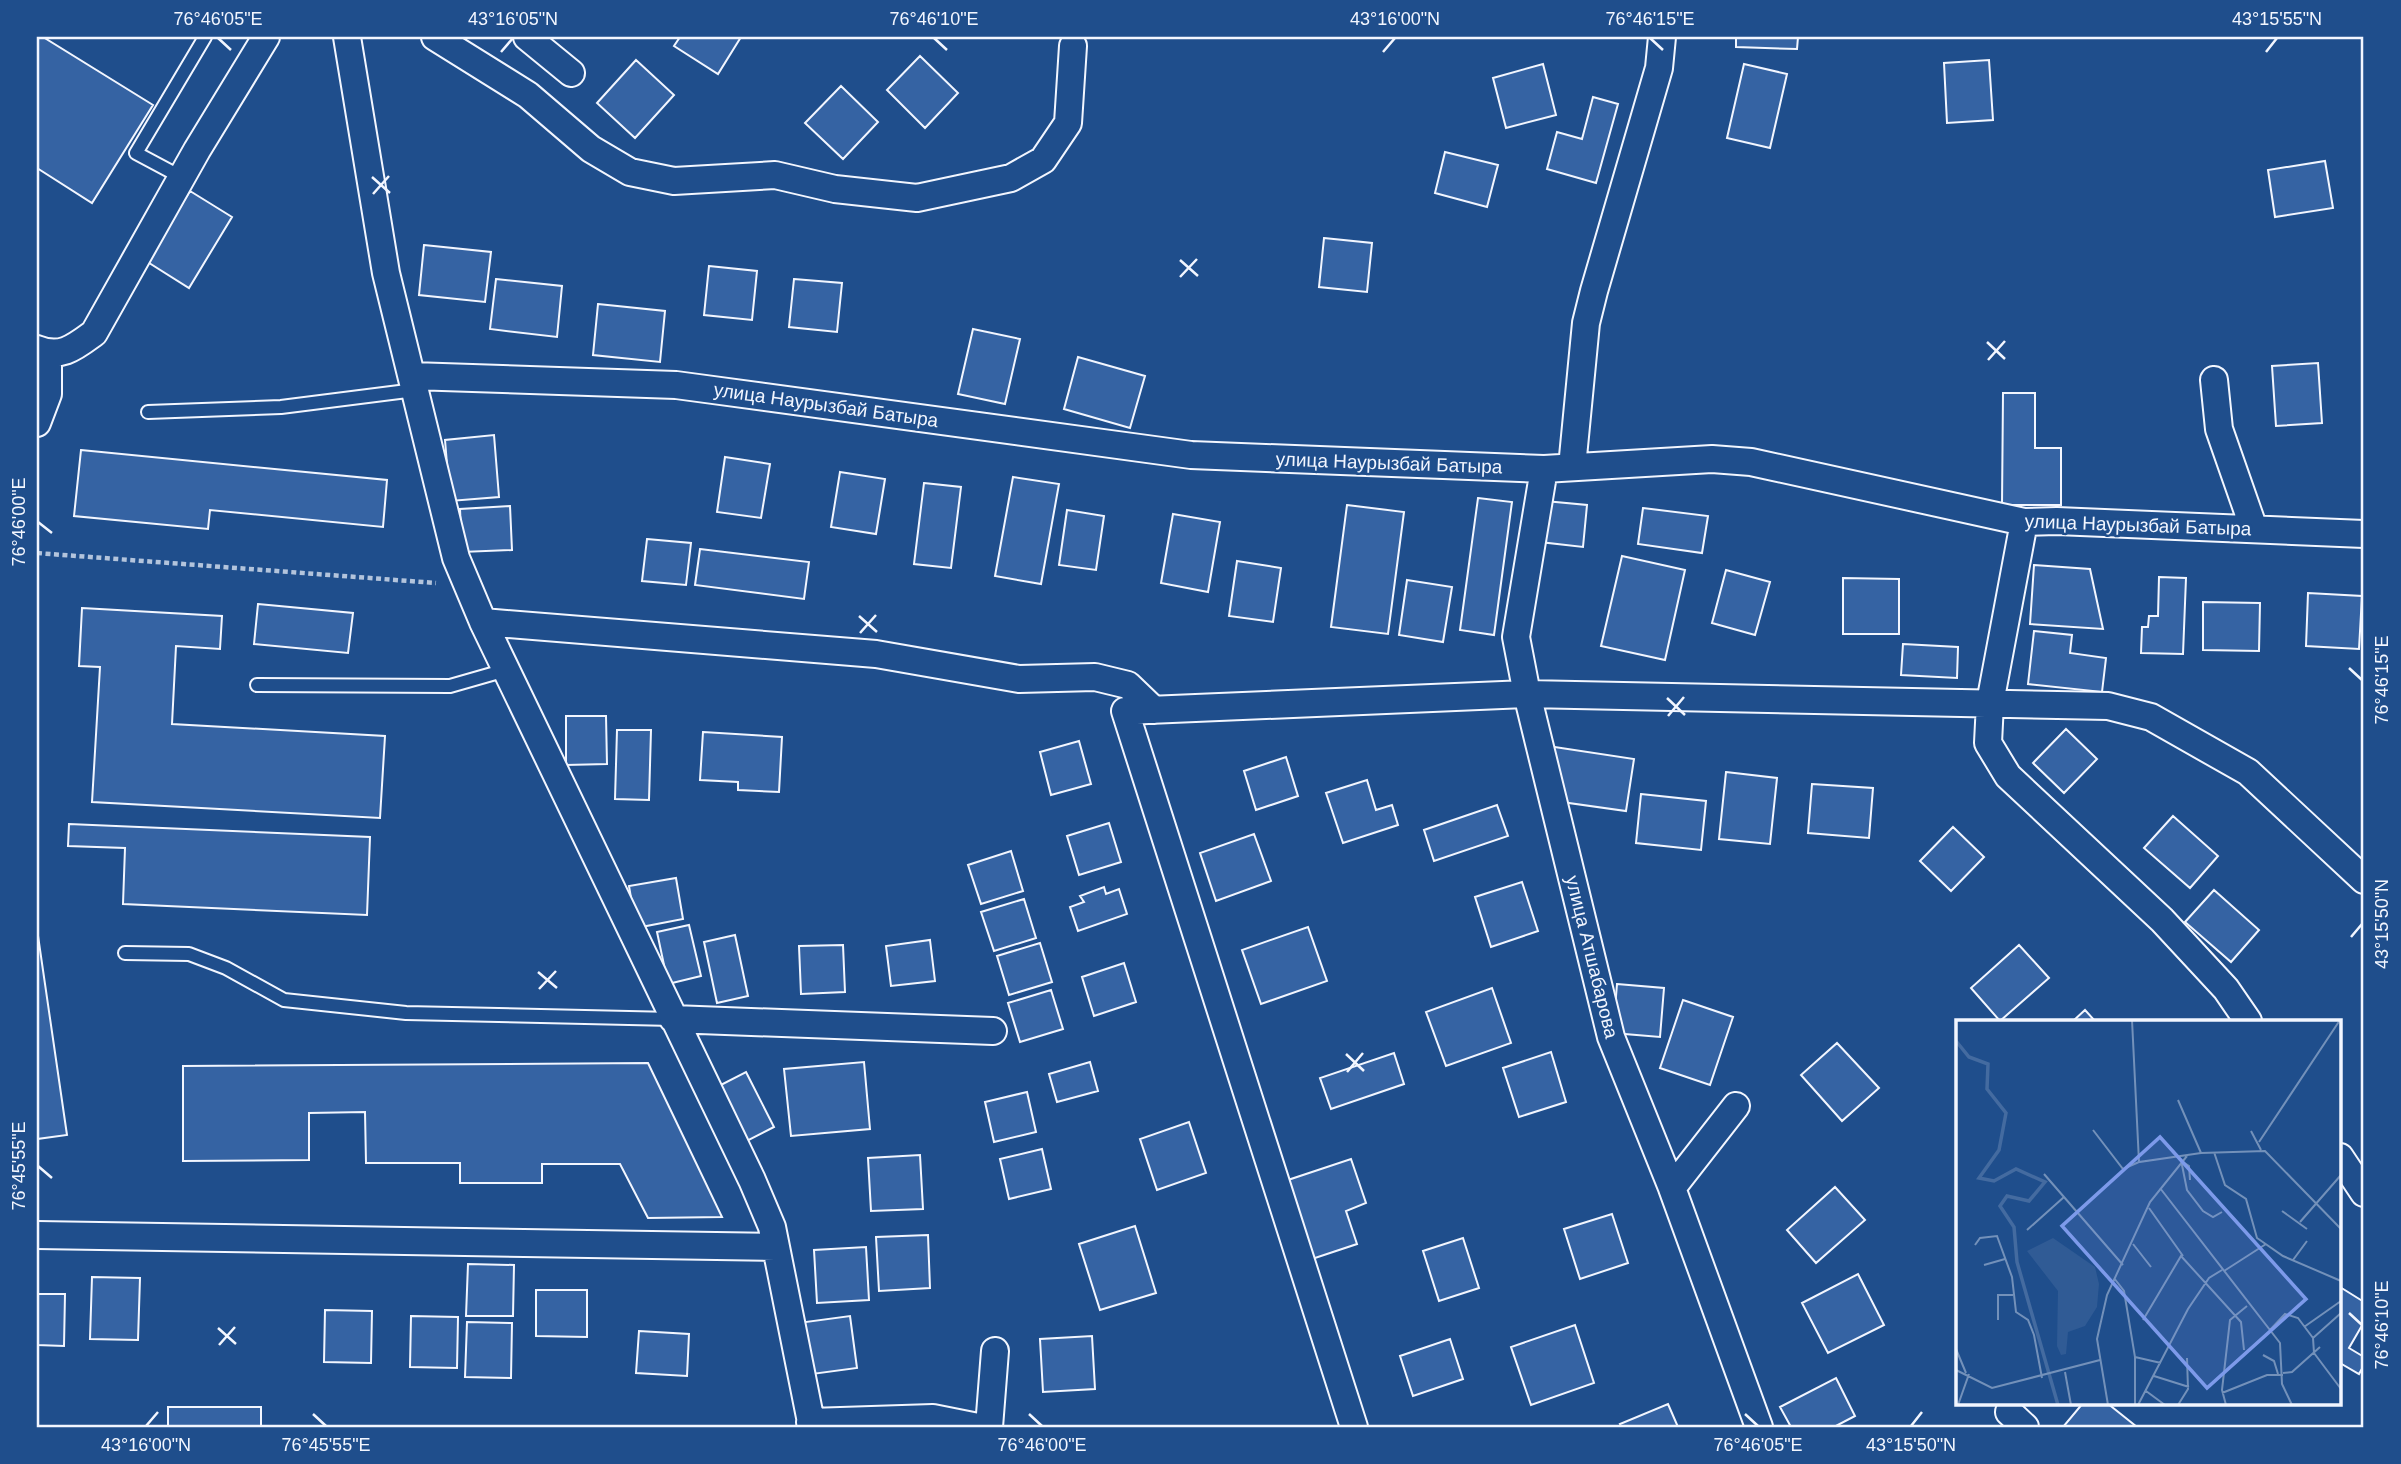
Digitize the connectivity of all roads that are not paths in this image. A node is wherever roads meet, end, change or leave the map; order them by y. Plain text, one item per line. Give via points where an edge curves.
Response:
1 (205, 37) edge
2 (266, 37) edge
3 (347, 37) edge
4 (435, 37) edge
5 (527, 37) edge
6 (1662, 37) edge
7 (1073, 46) dead end
8 (571, 73) dead end
9 (181, 177) junction
10 (42, 352) edge
11 (2214, 380) dead end
12 (413, 383) junction
13 (148, 412) dead end
14 (37, 423) edge
15 (1572, 467) junction
16 (1544, 469) junction
17 (2024, 522) junction
18 (2254, 530) junction
19 (2364, 534) edge
20 (483, 622) junction
21 (506, 670) junction
22 (257, 685) dead end
23 (1527, 694) junction
24 (1990, 703) junction
25 (1154, 710) junction
26 (2364, 880) edge
27 (125, 953) dead end
28 (673, 1020) junction
29 (2247, 1020) edge
30 (993, 1031) dead end
31 (1736, 1106) dead end
32 (2342, 1160) edge
33 (1672, 1188) junction
34 (2364, 1193) edge
35 (37, 1218) edge
36 (48, 1235) edge
37 (775, 1247) junction
38 (995, 1351) dead end
39 (811, 1425) edge
40 (978, 1427) edge
41 (989, 1427) edge
42 (1354, 1427) edge
43 (1759, 1427) edge

1 - 9 lane via 136,153
2 - 9 street
3 - 12 street via 386,273
4 - 7 street via 528,95 591,149 630,172 674,181 775,176 835,190 916,198 1011,178 1043,160 1068,123
5 - 8 street
6 - 15 street via 1659,68 1586,323
9 - 10 street via 94,333 71,350
10 - 14 street via 48,394
11 - 18 street via 2219,429
12 - 13 lane via 281,407
12 - 16 street, улица Наурызбай Батыра via 676,385 1191,455
12 - 20 street via 456,558
15 - 16 street, улица Наурызбай Батыра
15 - 17 street, улица Наурызбай Батыра via 1712,459 1751,462
16 - 23 street, улица Атшабарова via 1516,637
17 - 18 street, улица Наурызбай Батыра
17 - 24 street
18 - 19 street, улица Наурызбай Батыра
20 - 21 street
20 - 25 street via 876,654 1019,679 1095,677 1128,685
21 - 22 lane via 450,686
21 - 28 street
23 - 24 street
23 - 25 street
23 - 33 street, улица Атшабарова via 1611,1037
24 - 26 street via 2108,706 2151,717 2248,772
24 - 29 street via 1988,743 2008,776 2162,920 2226,989
25 - 42 street via 1125,711
27 - 28 lane via 189,954 226,968 284,1000 406,1013
28 - 30 street
28 - 37 street via 752,1180 772,1227
31 - 33 street
32 - 34 street
33 - 43 street, улица Атшабарова
35 - 36 lane
36 - 37 street
37 - 39 street
38 - 41 street
39 - 40 street via 933,1418

